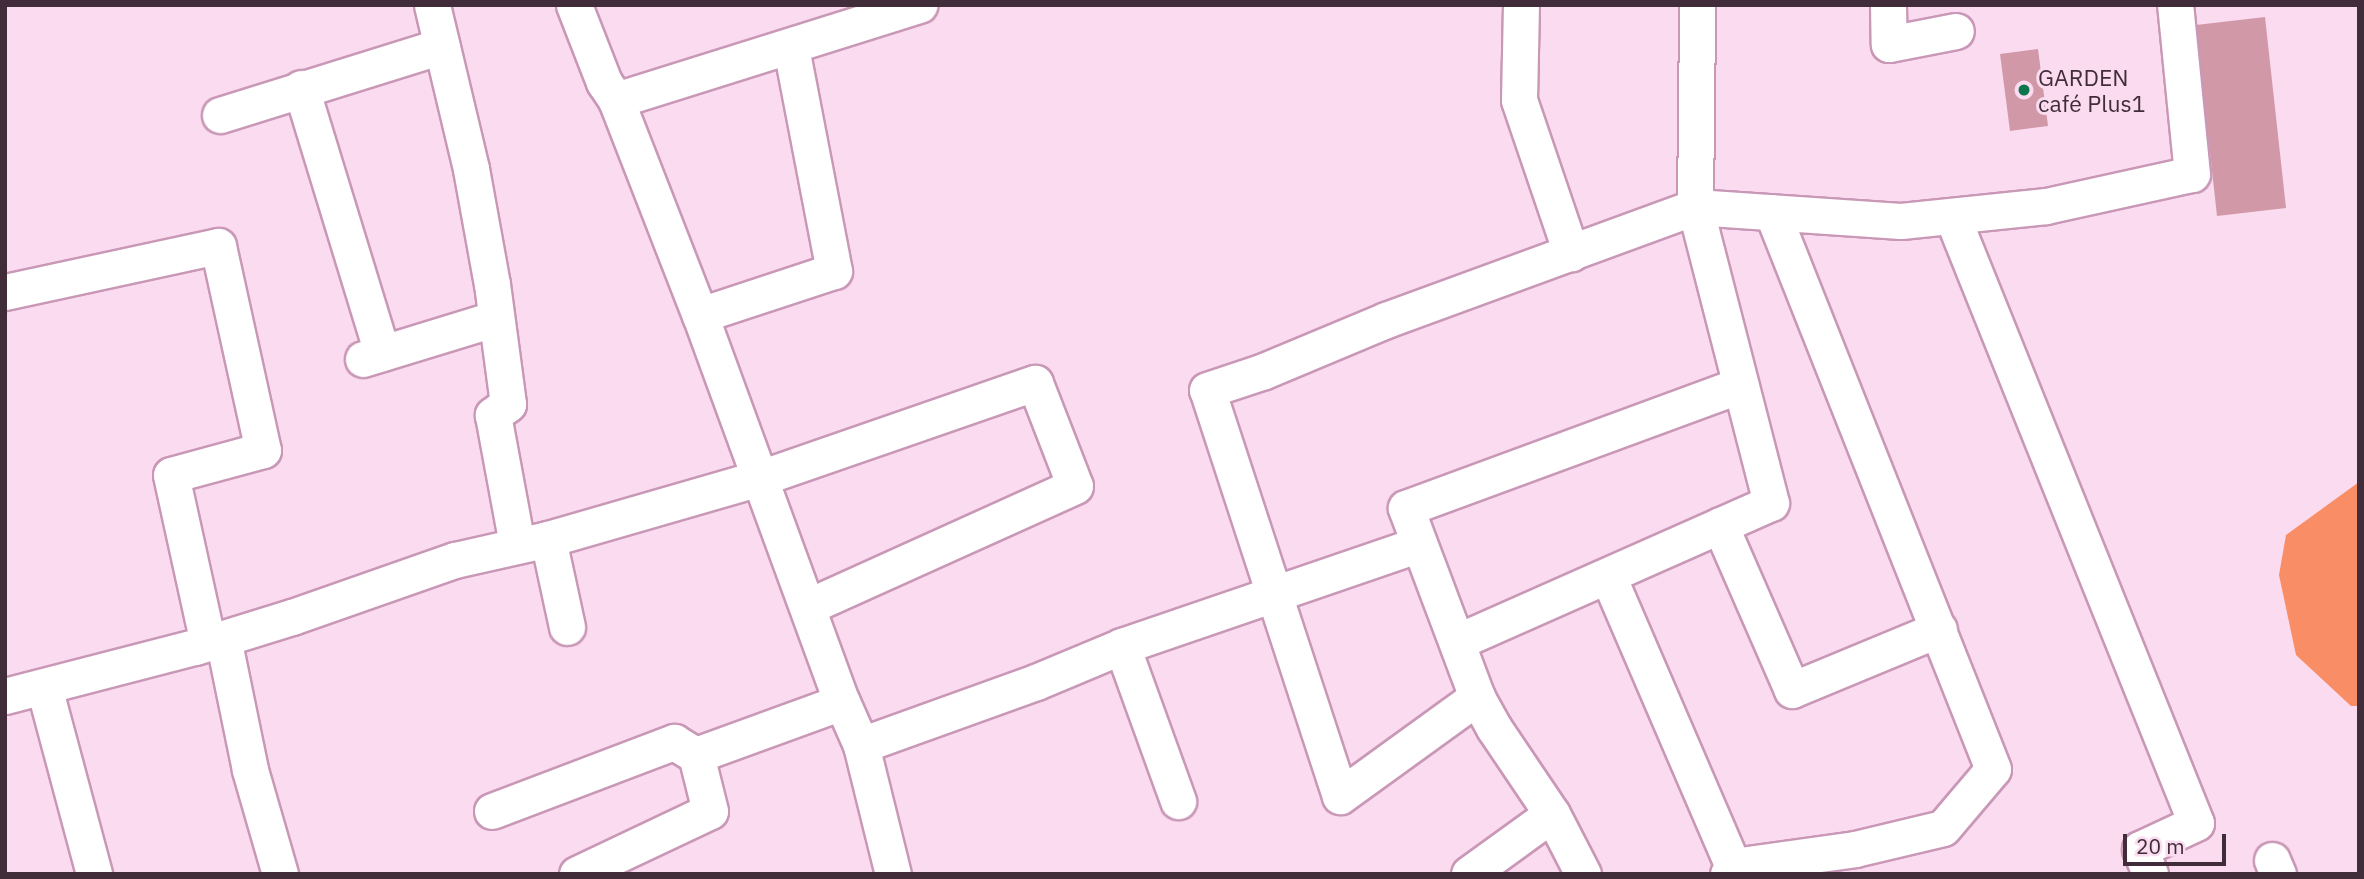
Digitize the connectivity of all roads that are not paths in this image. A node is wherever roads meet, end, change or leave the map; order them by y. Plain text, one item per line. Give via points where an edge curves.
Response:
1 (432, 5) edge
2 (574, 5) edge
3 (920, 5) edge
4 (1521, 5) edge
5 (1697, 5) edge
6 (1888, 5) edge
7 (2175, 5) edge
8 (1956, 31) dead end
9 (442, 46) junction
10 (791, 47) junction
11 (301, 89) junction
12 (616, 100) junction
13 (220, 115) dead end
14 (1695, 207) junction
15 (1772, 212) junction
16 (1952, 216) junction
17 (1571, 253) junction
18 (5, 292) edge
19 (700, 315) junction
20 (495, 319) junction
21 (1741, 385) junction
22 (760, 478) junction
23 (1720, 525) junction
24 (532, 542) junction
25 (1417, 545) junction
26 (1608, 576) junction
27 (1272, 594) junction
28 (809, 606) junction
29 (567, 626) dead end
30 (1940, 629) junction
31 (215, 641) junction
32 (1459, 641) junction
33 (1122, 646) junction
34 (44, 687) junction
35 (5, 696) edge
36 (1477, 696) junction
37 (842, 702) junction
38 (861, 745) junction
39 (696, 755) junction
40 (1178, 801) dead end
41 (492, 811) dead end
42 (1552, 814) junction
43 (1731, 870) edge
44 (94, 874) edge
45 (280, 874) edge
46 (577, 874) edge
47 (893, 874) edge
48 (1469, 874) edge
49 (1583, 874) edge
50 (2150, 874) edge

1 - 9 street
2 - 12 street via 604,82
3 - 10 street
4 - 17 street via 1519,100
5 - 14 street
6 - 8 street via 1889,44
7 - 16 street via 2192,174 2046,206
9 - 11 street
9 - 20 street via 471,169
10 - 12 street
10 - 19 street via 834,271
11 - 13 street
11 - 20 street via 372,356
12 - 19 street
14 - 15 street
14 - 17 street
14 - 21 street
15 - 16 street via 1901,221
15 - 30 street
16 - 50 street via 2196,823 2140,849
17 - 27 street via 1207,390
18 - 31 street via 218,246 263,450 171,475
19 - 22 street
20 - 24 street via 508,404 493,415
21 - 23 street via 1770,503
21 - 25 street via 1406,508
22 - 24 street
22 - 28 street
22 - 28 street via 1035,383 1075,486
23 - 26 street
23 - 30 street via 1792,690
24 - 29 street
24 - 31 street via 423,570
25 - 27 street
25 - 32 street
26 - 32 street
26 - 43 street
27 - 33 street
27 - 36 street via 1340,796
28 - 37 street
30 - 43 street via 1993,769 1951,818 1942,828 1855,849
31 - 34 street
31 - 45 street
32 - 36 street
33 - 38 street
33 - 40 street
34 - 35 street
34 - 44 street
36 - 42 street
37 - 38 street
37 - 39 street
38 - 47 street
39 - 41 street via 674,742
39 - 46 street via 710,811
42 - 48 street
42 - 49 street

